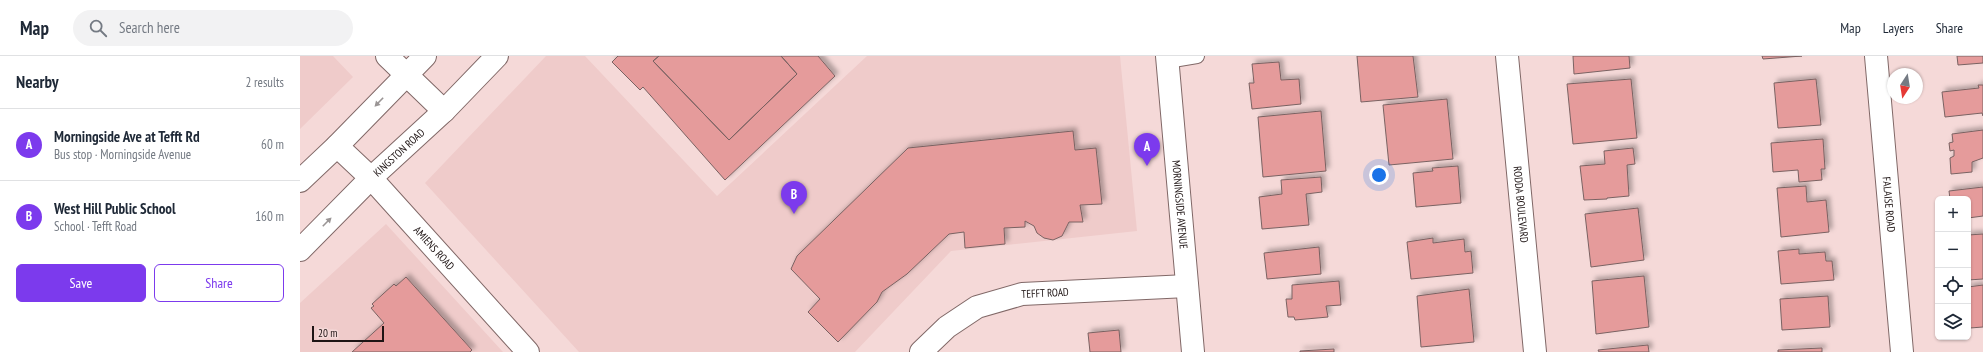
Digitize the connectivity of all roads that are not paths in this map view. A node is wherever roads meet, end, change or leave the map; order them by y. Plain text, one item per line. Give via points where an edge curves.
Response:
1 (387, 56) edge
2 (425, 56) edge
3 (497, 56) edge
4 (1197, 56) edge
5 (1507, 56) edge
6 (1876, 56) edge
7 (1167, 59) edge
8 (406, 74) junction
9 (444, 111) junction
10 (337, 146) junction
11 (371, 178) junction
12 (300, 181) edge
13 (300, 250) edge
14 (1187, 286) junction
15 (528, 352) edge
16 (921, 352) edge
17 (1193, 352) edge
18 (1535, 352) edge
19 (1902, 352) edge

1 - 8 street
2 - 8 street
3 - 9 street, KINGSTON ROAD
4 - 7 lane
5 - 18 street, RODDA BOULEVARD
6 - 19 street, FALAISE ROAD
7 - 14 street, MORNINGSIDE AVENUE
8 - 9 street
8 -> 10 street
9 - 11 street, KINGSTON ROAD
10 - 11 street, AMIENS ROAD
10 - 12 street
13 -> 11 street, KINGSTON ROAD
11 - 15 street, AMIENS ROAD
14 - 16 street, TEFFT ROAD via 1022,294 977,307 947,327
14 - 17 street, MORNINGSIDE AVENUE

